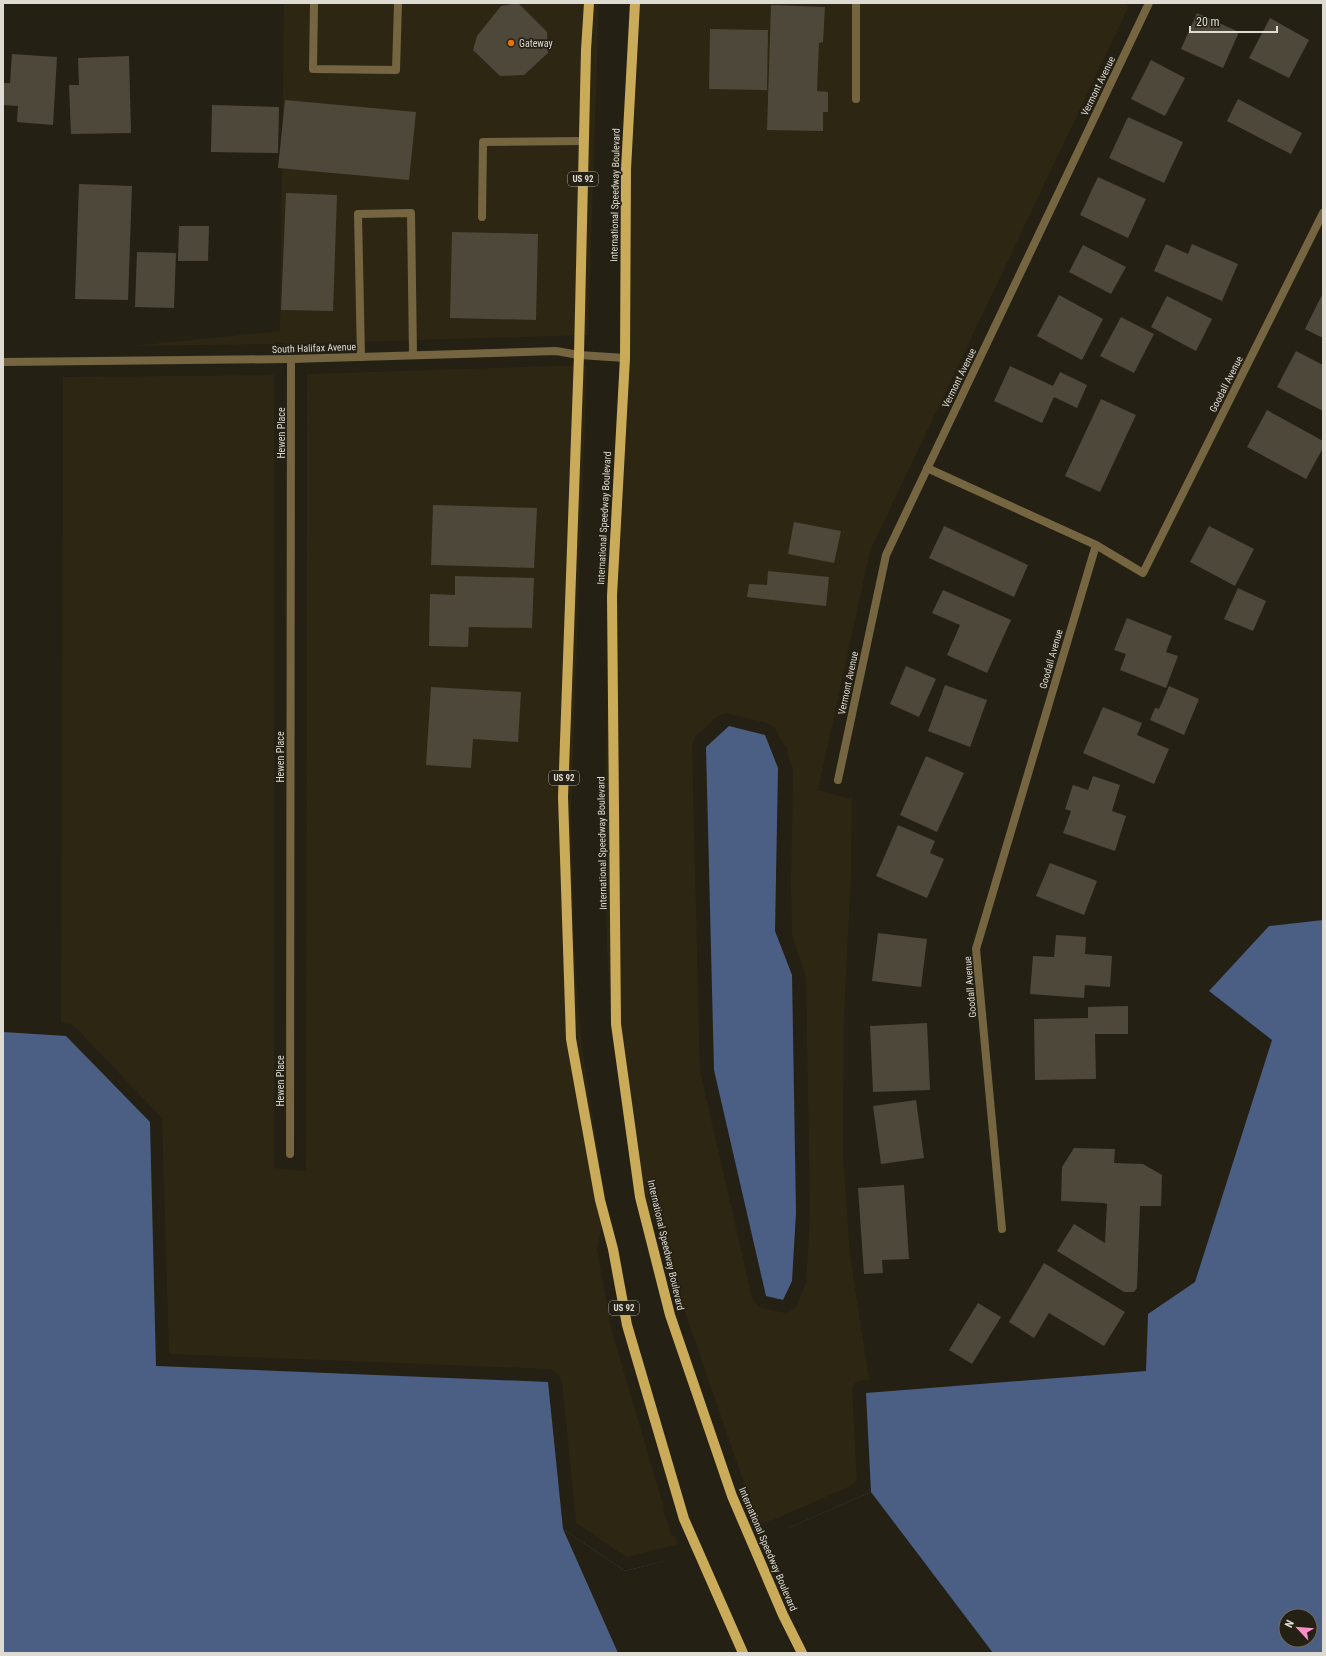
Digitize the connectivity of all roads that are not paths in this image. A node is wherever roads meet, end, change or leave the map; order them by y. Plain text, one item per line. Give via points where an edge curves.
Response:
1 (314, 3) edge
2 (398, 3) edge
3 (589, 3) edge
4 (635, 3) edge
5 (856, 3) edge
6 (1149, 3) edge
7 (856, 99) dead end
8 (584, 141) junction
9 (1323, 213) edge
10 (482, 217) dead end
11 (413, 355) junction
12 (579, 355) junction
13 (361, 357) junction
14 (625, 358) junction
15 (291, 359) junction
16 (3, 362) edge
17 (927, 468) junction
18 (1096, 545) junction
19 (838, 780) dead end
20 (290, 1154) dead end
21 (1002, 1229) dead end
22 (743, 1653) edge
23 (802, 1653) edge

1 - 2 street via 313,68 396,70
3 - 8 main road, US 92
4 - 14 main road, International Speedway Boulevard via 626,169
5 - 7 street
6 - 17 street, Vermont Avenue
8 - 10 street via 483,142
8 - 12 main road, US 92
9 - 18 street, Goodall Avenue via 1143,573
11 - 12 street, South Halifax Avenue via 556,351
11 - 13 street, South Halifax Avenue
11 - 13 street via 411,213 358,214
12 - 14 street, South Halifax Avenue
12 - 22 main road, US 92 via 563,797 572,1040 600,1200 613,1249 627,1325 684,1519
13 - 15 street, South Halifax Avenue
14 - 23 main road, International Speedway Boulevard via 612,596 616,1024 642,1204 670,1314 732,1496
15 - 16 street, South Halifax Avenue
15 - 20 street, Hewen Place
17 - 18 street
17 - 19 street, Vermont Avenue via 886,555
18 - 21 street, Goodall Avenue via 976,949

